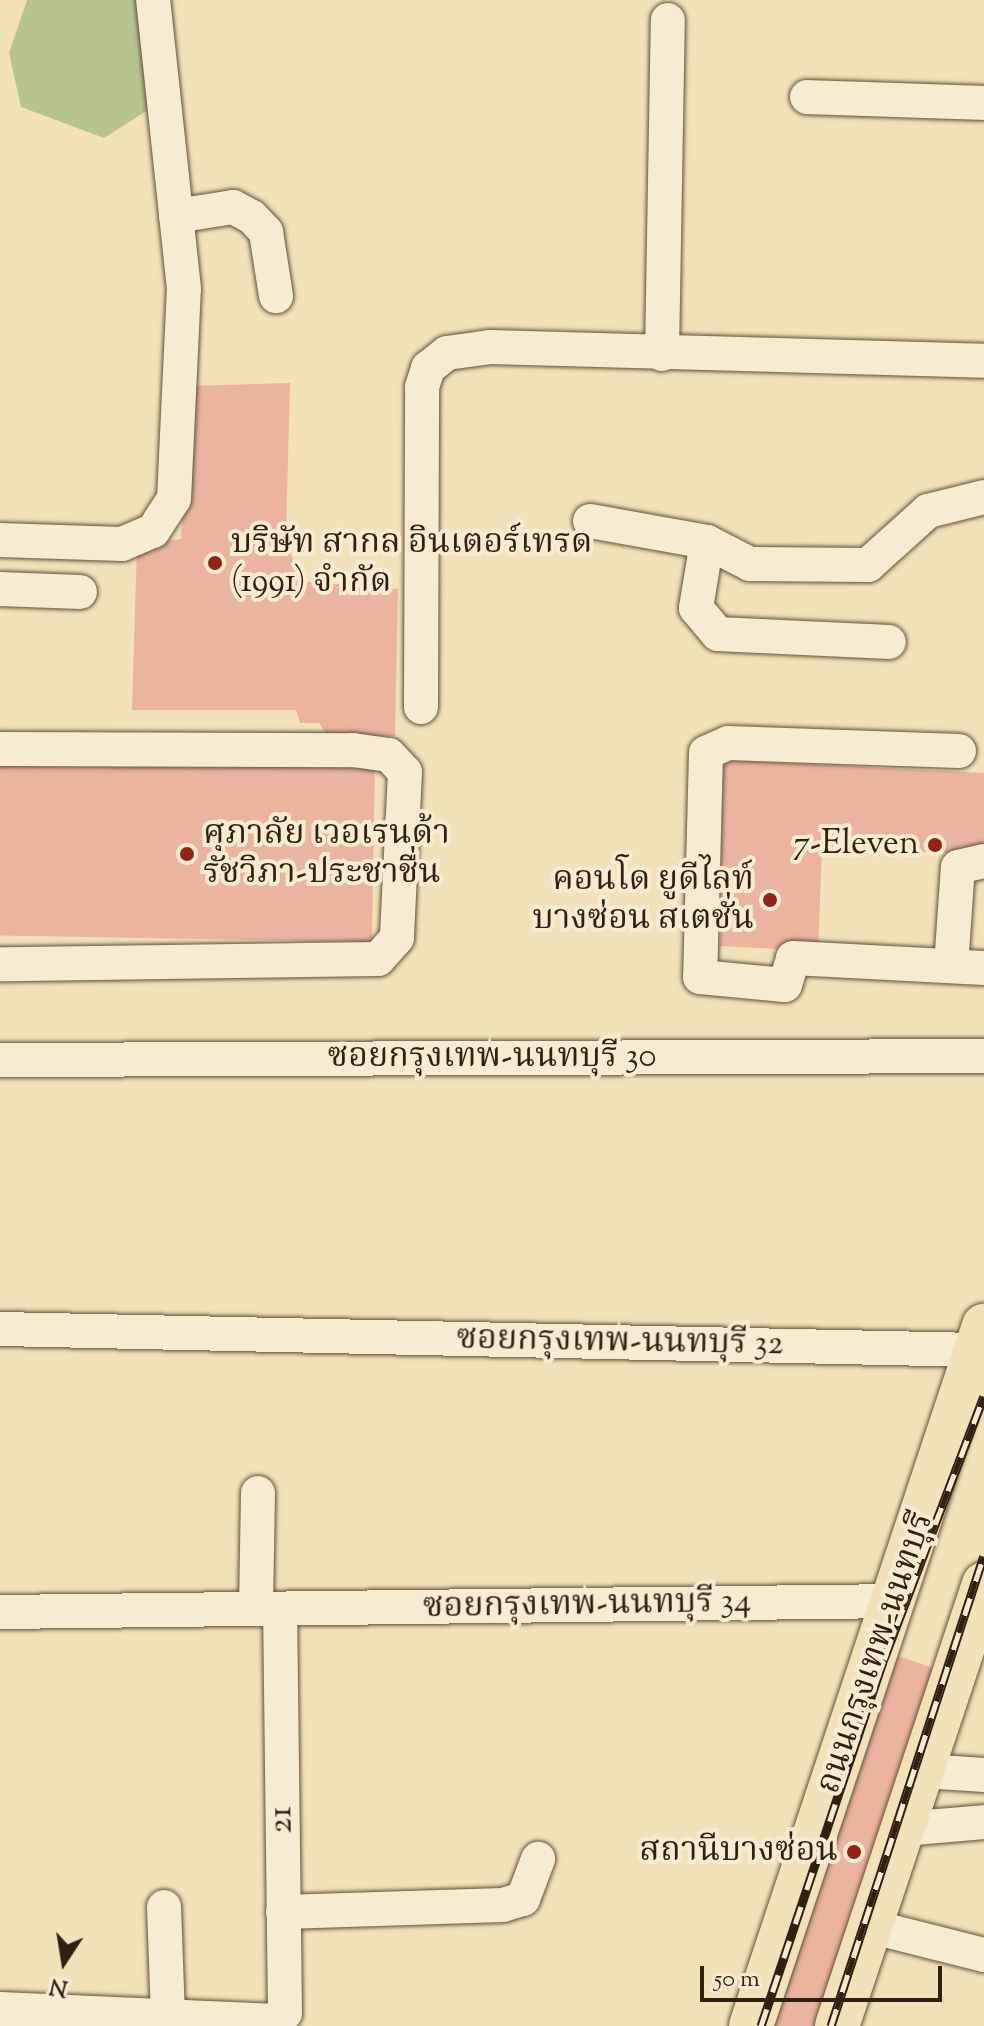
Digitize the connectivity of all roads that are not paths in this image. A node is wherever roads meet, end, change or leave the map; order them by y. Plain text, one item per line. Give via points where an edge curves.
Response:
1 (153, 0) edge
2 (668, 20) dead end
3 (807, 97) dead end
4 (984, 103) edge
5 (176, 216) junction
6 (276, 296) dead end
7 (662, 354) junction
8 (984, 361) edge
9 (984, 497) edge
10 (590, 521) dead end
11 (0, 540) edge
12 (707, 542) junction
13 (0, 589) edge
14 (80, 592) dead end
15 (889, 642) dead end
16 (421, 707) dead end
17 (0, 749) edge
18 (959, 751) dead end
19 (984, 861) edge
20 (0, 964) edge
21 (967, 967) edge
22 (984, 1056) edge
23 (0, 1060) edge
24 (0, 1329) edge
25 (980, 1338) edge
26 (258, 1493) dead end
27 (984, 1584) edge
28 (895, 1601) junction
29 (268, 1609) junction
30 (0, 1612) edge
31 (924, 1771) junction
32 (984, 1775) edge
33 (984, 1822) edge
34 (903, 1829) junction
35 (538, 1859) dead end
36 (164, 1907) dead end
37 (283, 1912) junction
38 (873, 1927) junction
39 (984, 1955) edge
40 (0, 2009) edge
41 (168, 2014) junction
42 (209, 2021) edge
43 (751, 2026) edge
44 (837, 2026) edge

1 - 5 street
2 - 7 street
3 - 4 street
5 - 6 street via 233,207 252,217 266,232
5 - 11 street via 184,289 174,499 153,531 122,544
7 - 8 street
7 - 16 street via 490,347 447,353 428,368 422,406
9 - 12 street via 928,511 868,565 750,564
10 - 12 street
12 - 15 street via 696,608 718,634
13 - 14 street
17 - 20 street via 353,750 389,755 405,772 397,938 378,959
18 - 21 street via 728,743 706,753 701,980 785,985 793,958
19 - 21 street via 958,867
22 - 23 street, ซอยกรุงเทพ-นนทบุรี 30
24 - 25 street, ซอยกรุงเทพ-นนทบุรี 32
25 - 28 main road, ถนนกรุงเทพ-นนทบุรี
26 - 29 street, 21
27 - 31 main road
28 - 29 street, ซอยกรุงเทพ-นนทบุรี 34
28 - 43 main road, ถนนกรุงเทพ-นนทบุรี
29 - 30 street, ซอยกรุงเทพ-นนทบุรี 34
29 - 37 street, 21
31 - 32 street
31 - 34 main road
33 - 34 street
34 - 38 main road
35 - 37 street via 523,1899 503,1905
36 - 41 street
37 - 42 street, 21 via 289,1997 285,2013 271,2021
38 - 39 street
38 - 44 main road
40 - 41 street
41 - 42 street

